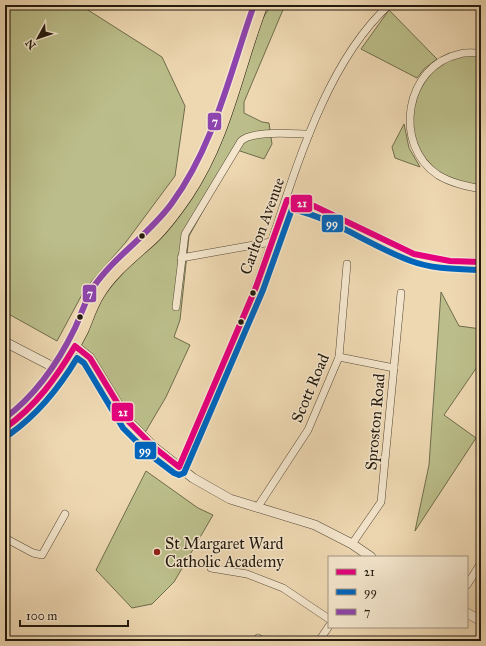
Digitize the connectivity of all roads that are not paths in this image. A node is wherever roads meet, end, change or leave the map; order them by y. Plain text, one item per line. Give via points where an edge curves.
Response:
1 (262, 5) edge
2 (388, 5) edge
3 (481, 53) edge
4 (309, 134) junction
5 (481, 189) edge
6 (287, 200) junction
7 (271, 242) junction
8 (182, 258) junction
9 (481, 262) edge
10 (347, 264) dead end
11 (401, 293) dead end
12 (176, 307) dead end
13 (5, 342) edge
14 (75, 346) junction
15 (340, 357) junction
16 (394, 368) junction
17 (61, 371) junction
18 (5, 428) edge
19 (179, 467) junction
20 (256, 508) junction
21 (64, 514) dead end
22 (5, 538) edge
23 (352, 544) junction
24 (370, 556) edge
25 (481, 563) edge
26 (211, 568) dead end
27 (468, 583) edge
28 (468, 614) edge
29 (328, 618) edge
30 (481, 620) edge
31 (328, 628) edge
32 (319, 641) edge

1 - 14 main road via 247,44 220,134 202,170 169,220 150,242 111,276 97,296
2 - 4 street, Carlton Avenue via 373,21 332,82
3 - 5 street via 460,53 451,56 428,72 414,94 409,121 415,146 428,167 437,175 452,182
4 - 6 street, Carlton Avenue
4 - 8 street via 258,134 245,137 185,234
6 - 7 street, Carlton Avenue
6 - 9 street via 314,206 414,254 450,261
7 - 8 street
7 - 19 street, Carlton Avenue via 256,287
8 - 12 street
10 - 15 street, Scott Road
11 - 16 street, Sproston Road
13 - 17 street
14 - 17 main road
14 - 19 street via 90,358 129,422
15 - 16 street
15 - 20 street, Scott Road via 308,430
16 - 23 street, Sproston Road via 381,502
17 - 18 main road via 38,402
19 - 20 street via 230,499
20 - 23 street via 315,525
21 - 22 street via 42,555
23 - 24 street
25 - 27 street
26 - 29 street via 247,574 283,588
28 - 30 street
31 - 32 street

